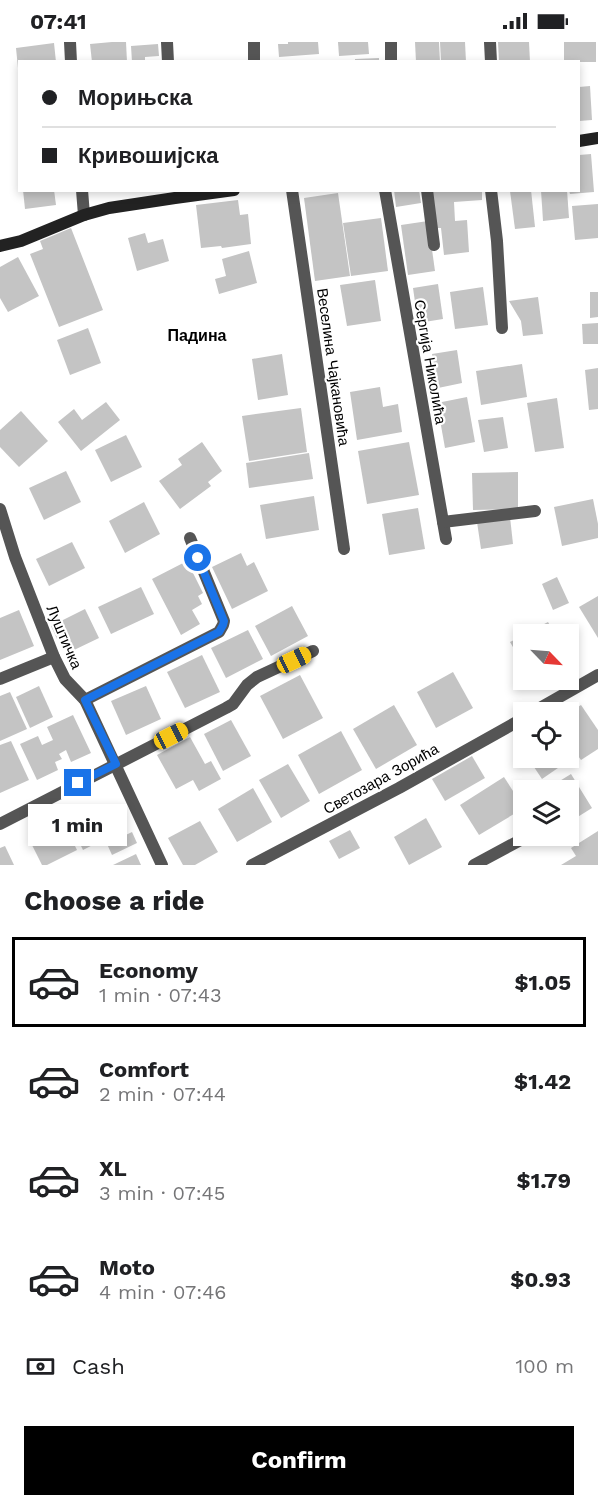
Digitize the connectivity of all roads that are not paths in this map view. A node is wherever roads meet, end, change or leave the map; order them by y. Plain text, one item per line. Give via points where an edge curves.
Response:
1 (70, 42) edge
2 (167, 42) edge
3 (254, 42) edge
4 (391, 42) edge
5 (490, 42) edge
6 (71, 60) edge
7 (168, 60) edge
8 (254, 60) edge
9 (391, 60) edge
10 (491, 60) edge
11 (598, 138) edge
12 (580, 141) edge
13 (82, 192) edge
14 (204, 192) edge
15 (292, 192) edge
16 (385, 192) edge
17 (427, 192) edge
18 (491, 192) edge
19 (175, 194) edge
20 (84, 215) junction
21 (434, 245) dead end
22 (0, 246) edge
23 (502, 328) dead end
24 (0, 509) edge
25 (535, 512) dead end
26 (443, 522) junction
27 (190, 538) dead end
28 (446, 539) dead end
29 (344, 549) dead end
30 (313, 651) dead end
31 (54, 657) junction
32 (598, 675) edge
33 (0, 679) edge
34 (85, 700) junction
35 (551, 702) edge
36 (513, 724) edge
37 (116, 764) junction
38 (0, 824) edge
39 (513, 844) edge
40 (162, 865) edge
41 (252, 865) edge
42 (474, 865) edge

1 - 6 street
2 - 7 street
3 - 8 street
4 - 9 street
5 - 10 street
11 - 12 street
13 - 20 street
14 - 19 street
15 - 29 street, Веселина Чајкановића
16 - 26 street, Сергија Николића
17 - 21 street
18 - 23 street
19 - 20 street
20 - 22 street
24 - 31 street, Луштичка
25 - 26 street
26 - 28 street, Сергија Николића
27 - 34 street via 224,621 221,629
30 - 37 street via 256,677 226,708
31 - 33 street
31 - 34 street, Луштичка via 65,679
32 - 35 street
34 - 37 street, Луштичка
36 - 41 street, Светозара Зорића
37 - 38 street
37 - 40 street, Луштичка
39 - 42 street

